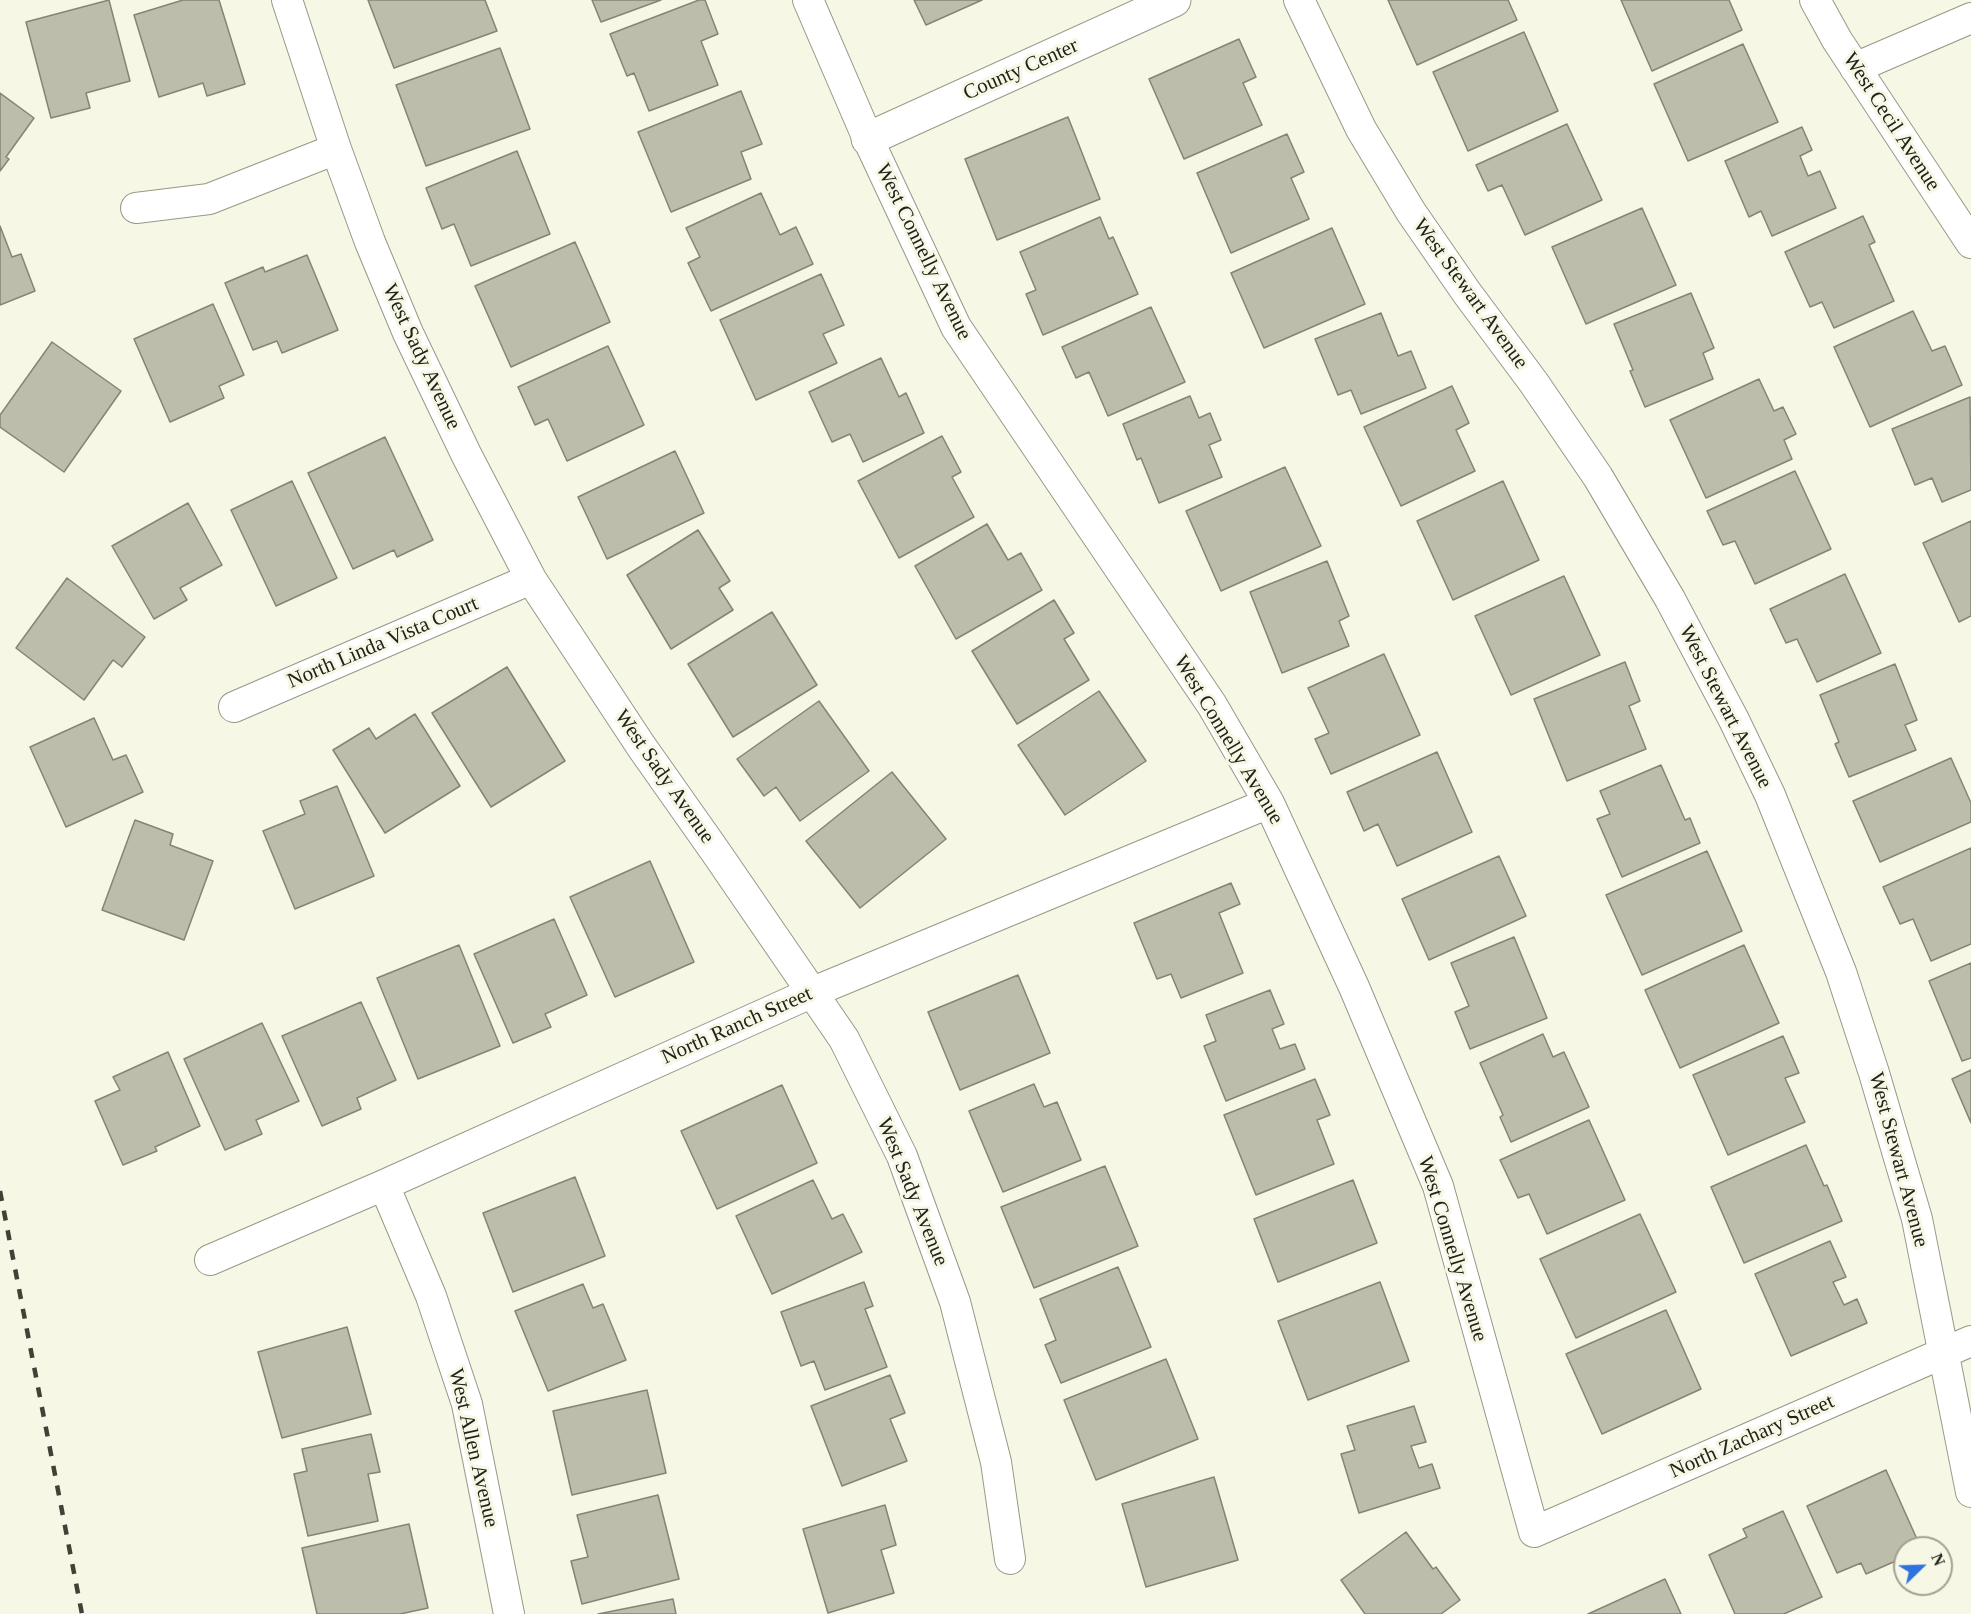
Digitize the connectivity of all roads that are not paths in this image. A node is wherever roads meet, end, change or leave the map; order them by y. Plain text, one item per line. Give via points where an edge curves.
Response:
1 (287, 0) edge
2 (808, 0) edge
3 (1174, 0) edge
4 (1299, 0) edge
5 (1815, 0) edge
6 (1971, 18) edge
7 (1856, 68) junction
8 (868, 139) junction
9 (336, 149) junction
10 (136, 208) dead end
11 (1971, 243) edge
12 (531, 579) junction
13 (234, 707) dead end
14 (1269, 803) junction
15 (813, 992) junction
16 (384, 1185) junction
17 (210, 1260) dead end
18 (1971, 1341) edge
19 (1944, 1353) junction
20 (1971, 1492) edge
21 (1534, 1532) joint
22 (1010, 1559) dead end
23 (509, 1614) edge

1 - 9 street, West Sady Avenue
2 - 8 street, West Connelly Avenue
3 - 8 street, County Center
4 - 19 street, West Stewart Avenue via 1362,129 1395,184 1598,477 1670,599 1770,795 1841,972 1875,1072 1917,1220
5 - 7 street, West Cecil Avenue
6 - 7 street
7 - 11 street, West Cecil Avenue
8 - 14 street, West Connelly Avenue via 956,327 1212,705
9 - 10 street via 209,199
9 - 12 street, West Sady Avenue via 408,333
12 - 13 street, North Linda Vista Court
12 - 15 street, West Sady Avenue via 641,746
14 - 15 street, North Ranch Street
14 - 21 street, West Connelly Avenue via 1354,987 1438,1186
15 - 16 street, North Ranch Street
15 - 22 street, West Sady Avenue via 844,1039 902,1156 955,1302 996,1462
16 - 17 street, North Ranch Street
16 - 23 street, West Allen Avenue via 431,1296 467,1404
18 - 19 street, North Zachary Street
19 - 20 street, West Stewart Avenue
19 - 21 street, North Zachary Street

